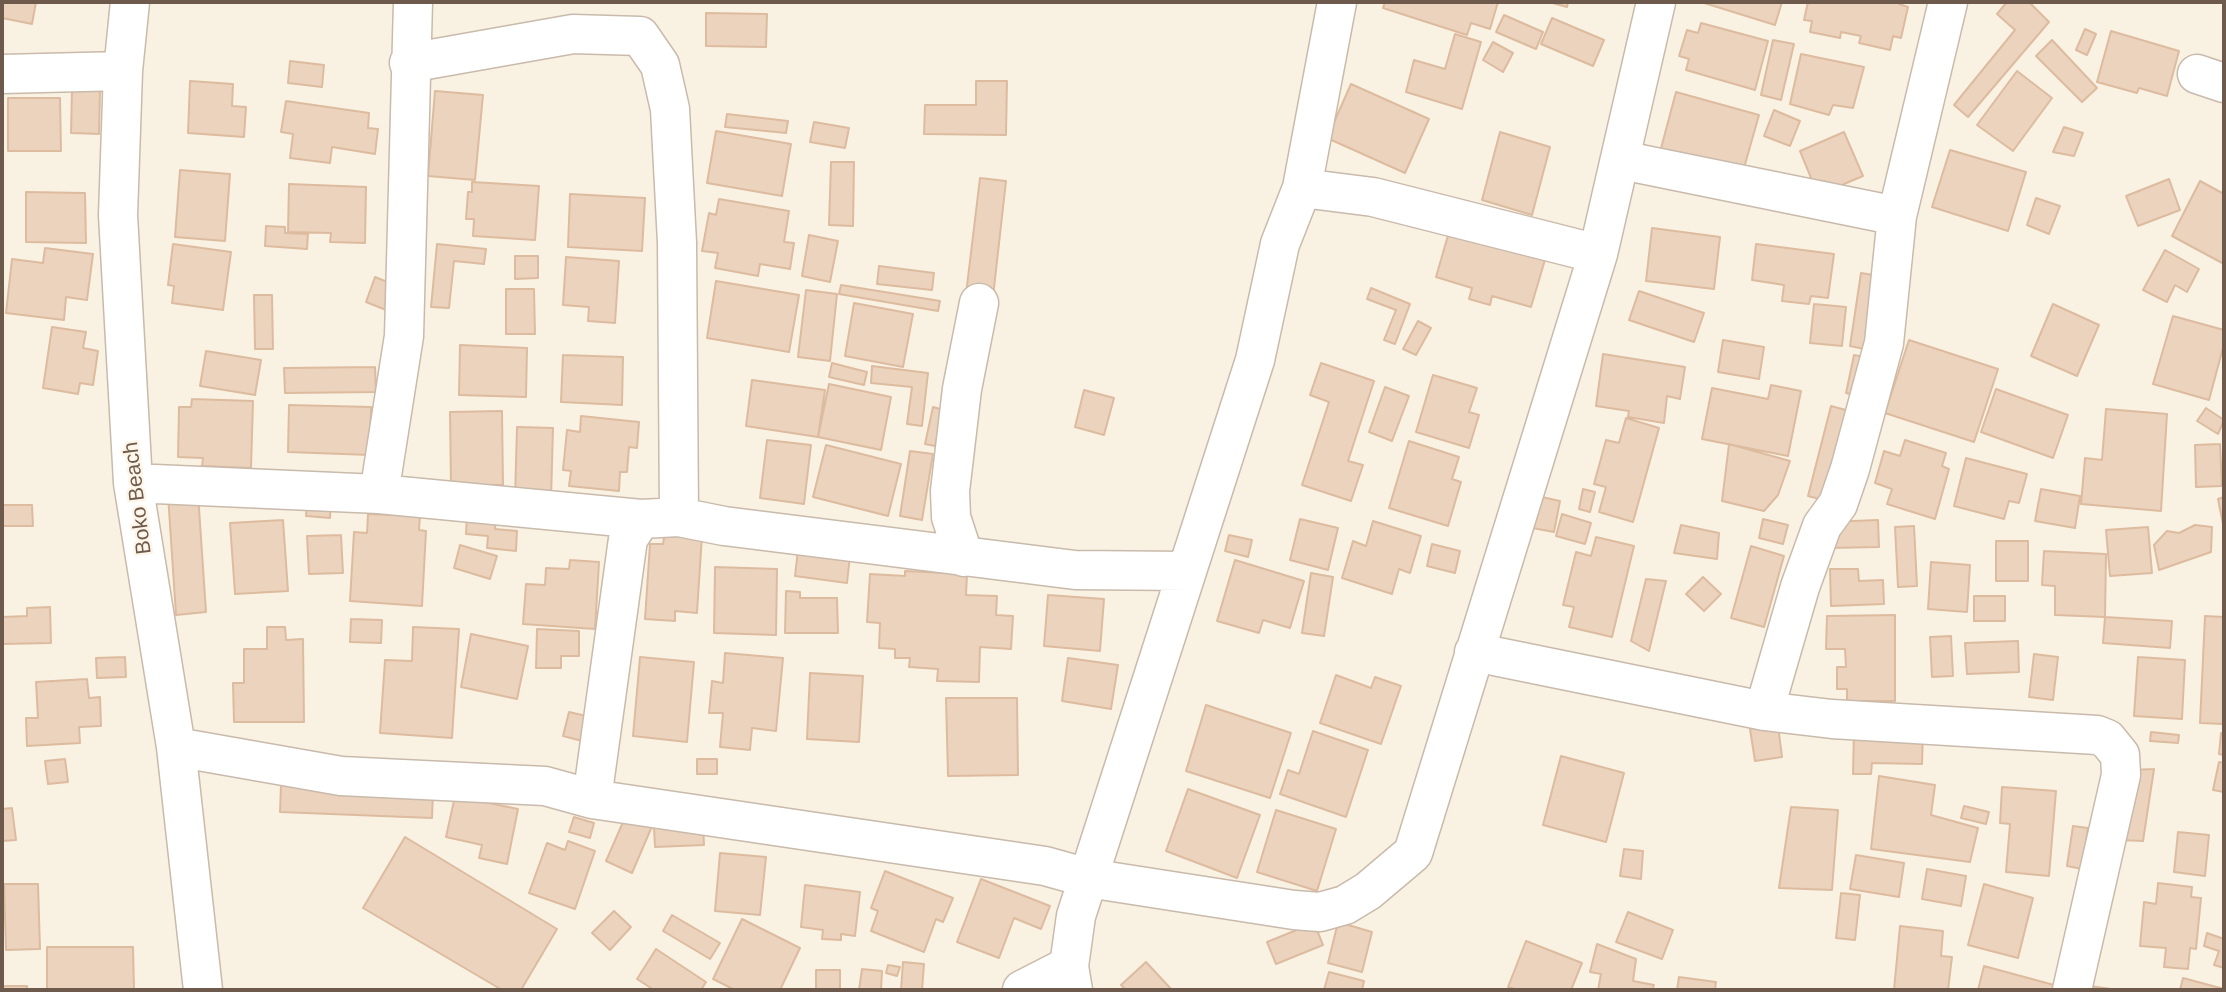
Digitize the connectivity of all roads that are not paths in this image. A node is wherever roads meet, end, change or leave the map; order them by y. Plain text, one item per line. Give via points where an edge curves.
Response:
1 (130, 2) edge
2 (413, 2) edge
3 (1337, 2) edge
4 (1656, 2) edge
5 (1948, 2) edge
6 (409, 63) junction
7 (123, 71) junction
8 (2, 74) edge
9 (1621, 160) junction
10 (1302, 188) junction
11 (1897, 216) junction
12 (1598, 254) junction
13 (979, 303) dead end
14 (133, 483) junction
15 (379, 494) junction
16 (679, 517) junction
17 (642, 519) junction
18 (964, 556) junction
19 (1186, 571) junction
20 (1474, 652) junction
21 (1764, 711) junction
22 (176, 747) junction
23 (592, 799) junction
24 (1088, 878) junction
25 (1071, 978) edge
26 (203, 990) edge
27 (1022, 990) edge
28 (2072, 990) edge

1 - 7 street, Boko Beach
2 - 6 street
3 - 10 street
4 - 9 street
5 - 11 street
6 - 15 street via 404,336
6 - 16 street via 573,34 640,36 660,65 670,109 677,243
7 - 8 street
7 - 14 street, Boko Beach via 118,215
9 - 11 street
9 - 12 street
10 - 12 street via 1373,197
10 - 19 street via 1280,244 1255,360
11 - 21 street via 1884,343 1850,469 1838,503 1822,526
12 - 20 street
13 - 18 street via 962,389 950,491 951,517
14 - 15 street
14 - 22 street, Boko Beach
15 - 17 street
16 - 17 street
16 - 18 street
17 - 23 street via 628,539
18 - 19 street via 1075,570
19 - 24 street
20 - 21 street
20 - 24 street via 1413,853 1345,905 1320,912 1294,910
21 - 28 street via 2097,735 2115,746 2121,775
22 - 23 street via 341,776 545,786
22 - 26 street, Boko Beach
23 - 24 street via 1045,866
24 - 25 street via 1076,916
25 - 27 street

